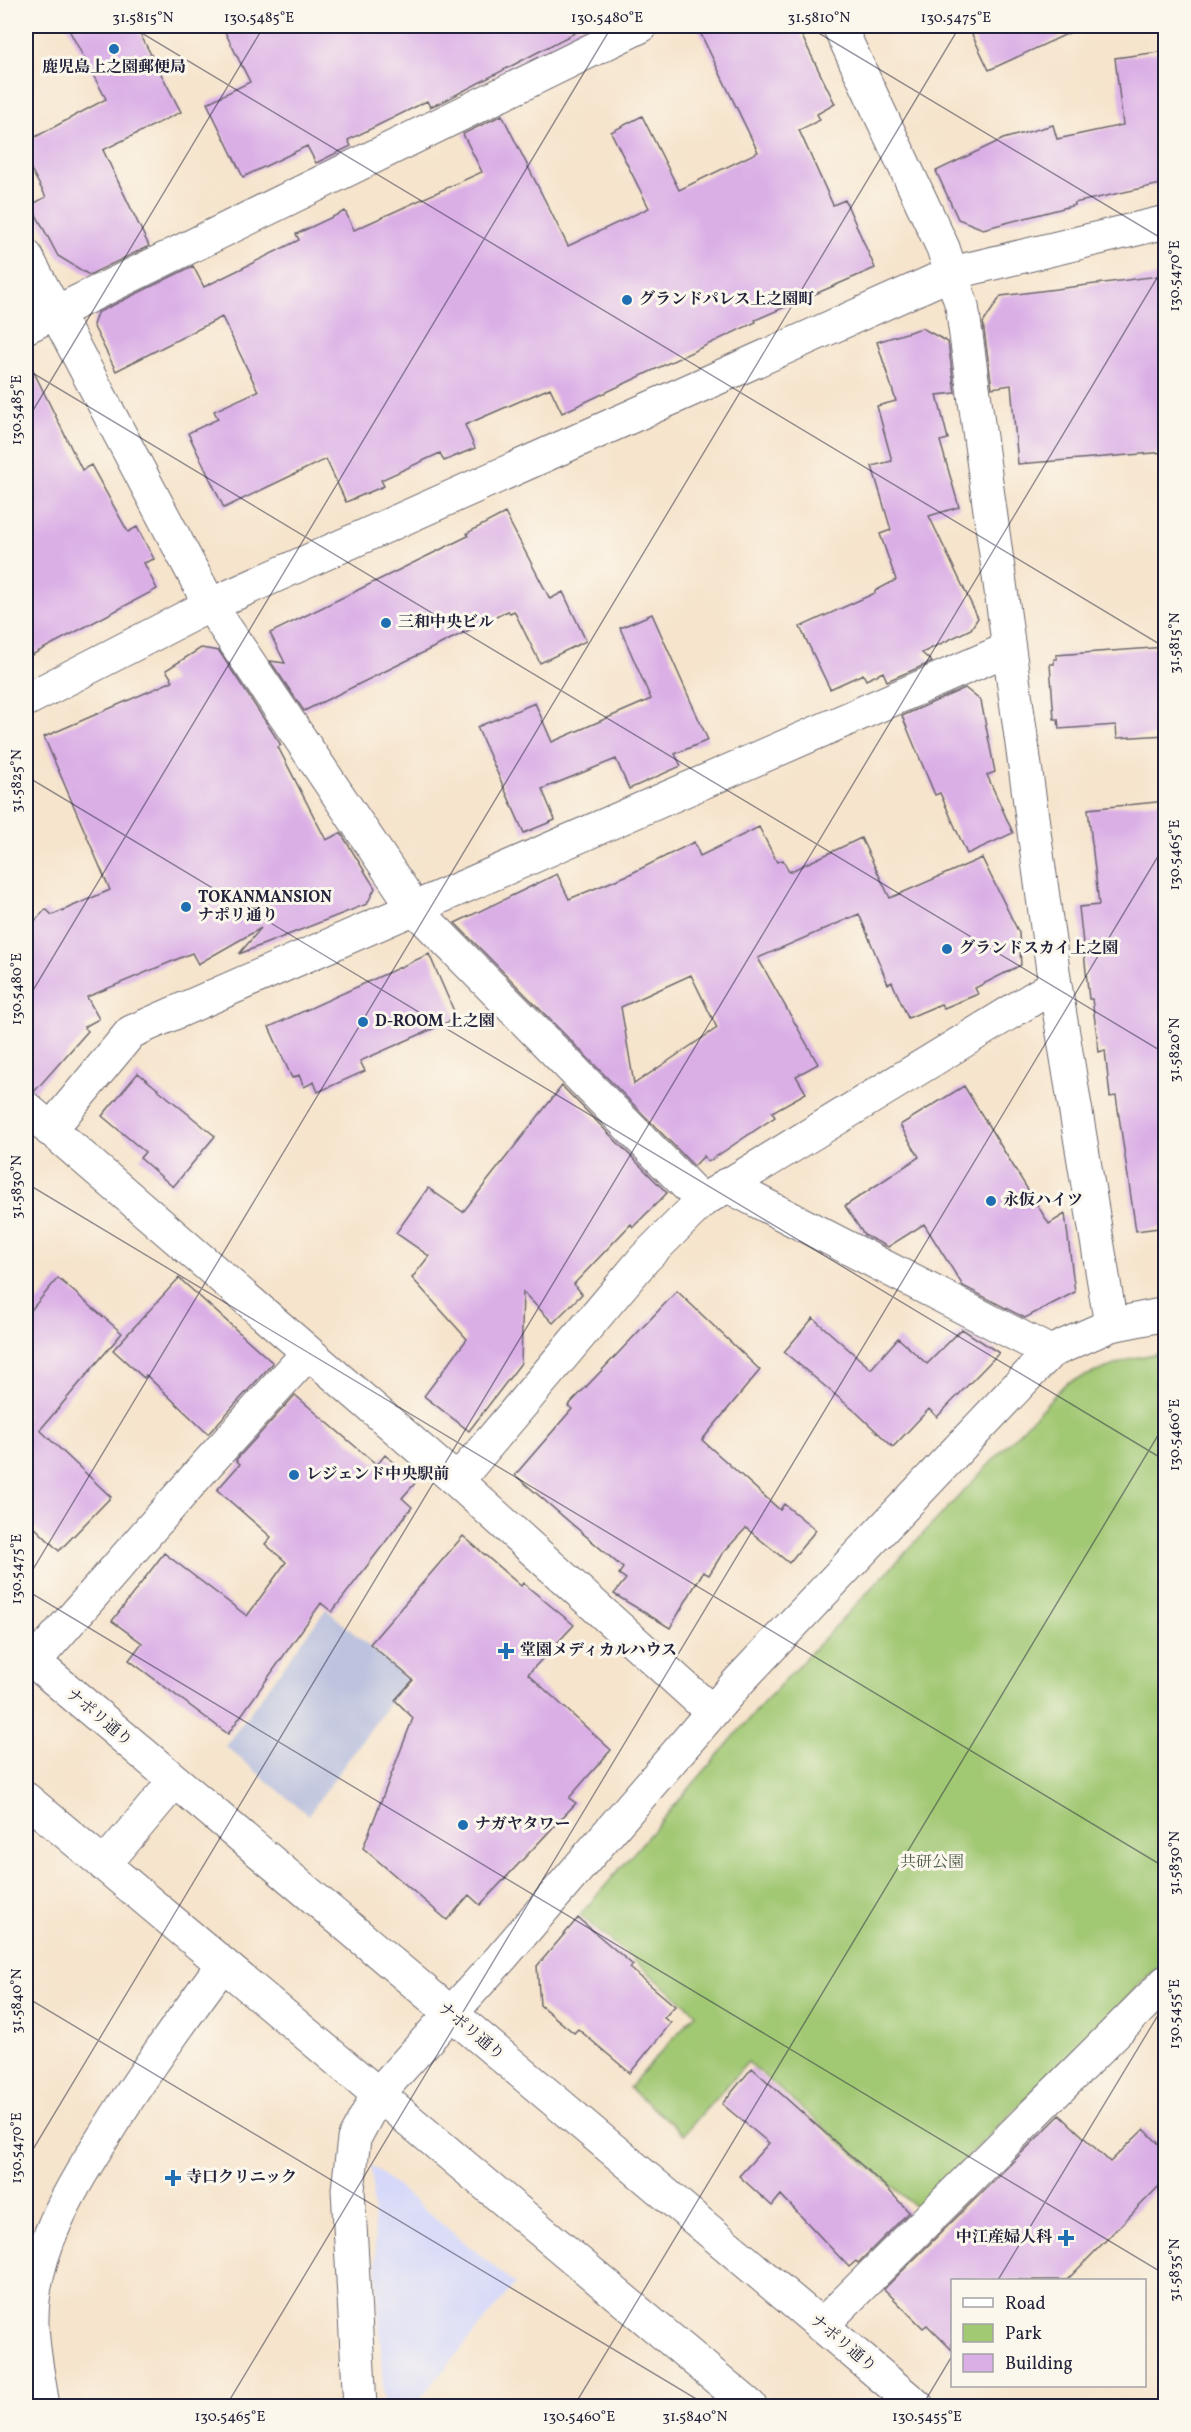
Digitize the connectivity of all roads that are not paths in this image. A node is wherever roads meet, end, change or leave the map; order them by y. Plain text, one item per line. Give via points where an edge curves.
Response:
1 (641, 26) edge
2 (839, 26) edge
3 (1166, 222) edge
4 (26, 256) edge
5 (952, 273) junction
6 (55, 312) junction
7 (26, 327) edge
8 (210, 605) junction
9 (1008, 649) junction
10 (26, 700) edge
11 (416, 909) junction
12 (1055, 985) junction
13 (26, 1108) edge
14 (50, 1130) junction
15 (714, 1193) junction
16 (1166, 1314) edge
17 (1111, 1325) junction
18 (1050, 1352) junction
19 (308, 1353) junction
20 (457, 1480) junction
21 (30, 1659) edge
22 (712, 1712) junction
23 (174, 1782) junction
24 (26, 1799) edge
25 (104, 1864) junction
26 (223, 1964) junction
27 (1166, 1982) edge
28 (450, 2014) junction
29 (378, 2094) junction
30 (821, 2326) junction
31 (43, 2406) edge
32 (360, 2406) edge
33 (750, 2406) edge
34 (917, 2406) edge

1 - 6 street
2 - 5 street
3 - 5 street
4 - 6 street
5 - 8 street
5 - 9 street via 962,306
6 - 7 street
6 - 8 street
8 - 10 street
8 - 11 street
9 - 11 street
9 - 12 street
11 - 14 street via 131,1032
11 - 15 street
12 - 15 street
12 - 17 street
13 - 14 street
14 - 19 street
15 - 18 street
15 - 20 street via 644,1259
16 - 17 street
17 - 18 street
18 - 22 street
19 - 20 street
19 - 21 street
20 - 22 street
21 - 23 street, ナポリ通り
22 - 28 street
23 - 25 street
23 - 28 street, ナポリ通り
24 - 25 street
25 - 26 street
26 - 29 street
26 - 31 street via 144,2074 85,2166 48,2239 32,2324
27 - 30 street
28 - 29 street
28 - 30 street, ナポリ通り
29 - 32 street via 354,2139 348,2189
29 - 33 street
30 - 34 street, ナポリ通り

